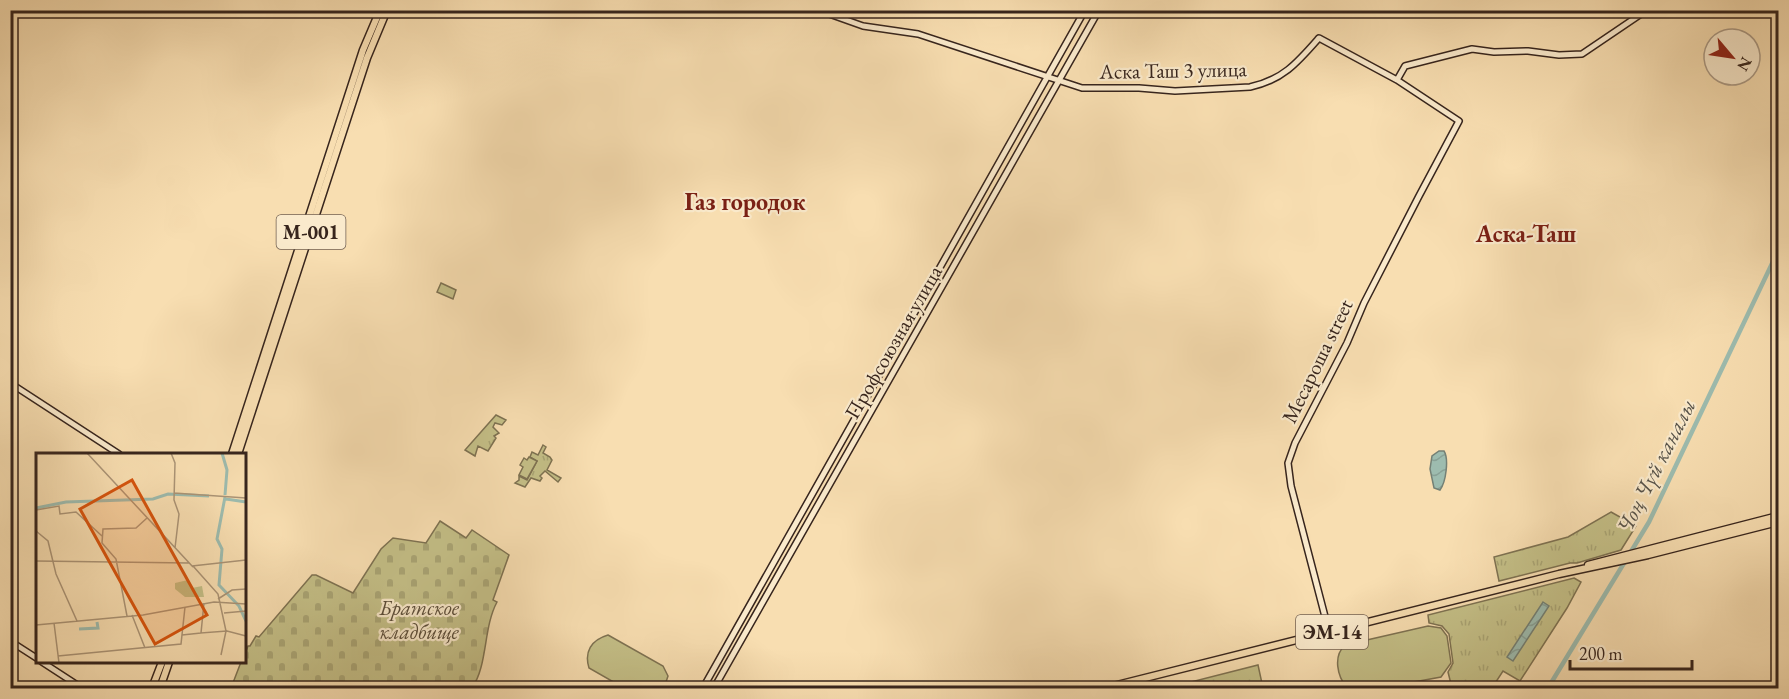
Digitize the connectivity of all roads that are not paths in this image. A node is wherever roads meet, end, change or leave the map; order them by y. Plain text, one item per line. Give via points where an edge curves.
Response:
1 (380, 10) edge
2 (387, 10) edge
3 (818, 10) edge
4 (1085, 10) edge
5 (1099, 10) edge
6 (1647, 10) edge
7 (1048, 76) junction
8 (1397, 80) junction
9 (1059, 81) junction
10 (10, 383) edge
11 (117, 453) edge
12 (232, 453) edge
13 (238, 453) edge
14 (1779, 516) edge
15 (1779, 522) edge
16 (1612, 560) junction
17 (1329, 632) junction
18 (10, 641) edge
19 (36, 658) edge
20 (44, 663) edge
21 (162, 663) edge
22 (169, 663) edge
23 (82, 688) edge
24 (152, 688) edge
25 (160, 688) edge
26 (703, 688) edge
27 (714, 688) edge
28 (1105, 688) edge

1 - 12 main road, M-001 via 363,50
2 - 13 main road, M-001 via 367,58
3 - 7 street, Аска Таш 3 улица via 863,26 918,34
4 - 7 street, Профсоюзная улица
5 - 9 street, Профсоюзная улица
6 - 8 street via 1582,54 1465,50 1405,66
7 - 9 street, Аска Таш 3 улица
7 - 26 street, Профсоюзная улица
8 - 9 street, Аска Таш 3 улица via 1319,38 1292,69 1250,87 1082,88
8 - 17 street, Месароша street via 1459,121 1364,303 1288,463
9 - 27 street, Профсоюзная улица
10 - 11 street
14 - 16 main road, ЭМ-14
15 - 16 main road, ЭМ-14 via 1648,555
16 - 17 main road, ЭМ-14
17 - 28 main road, ЭМ-14
18 - 19 street
20 - 23 street
21 - 24 main road
22 - 25 main road

